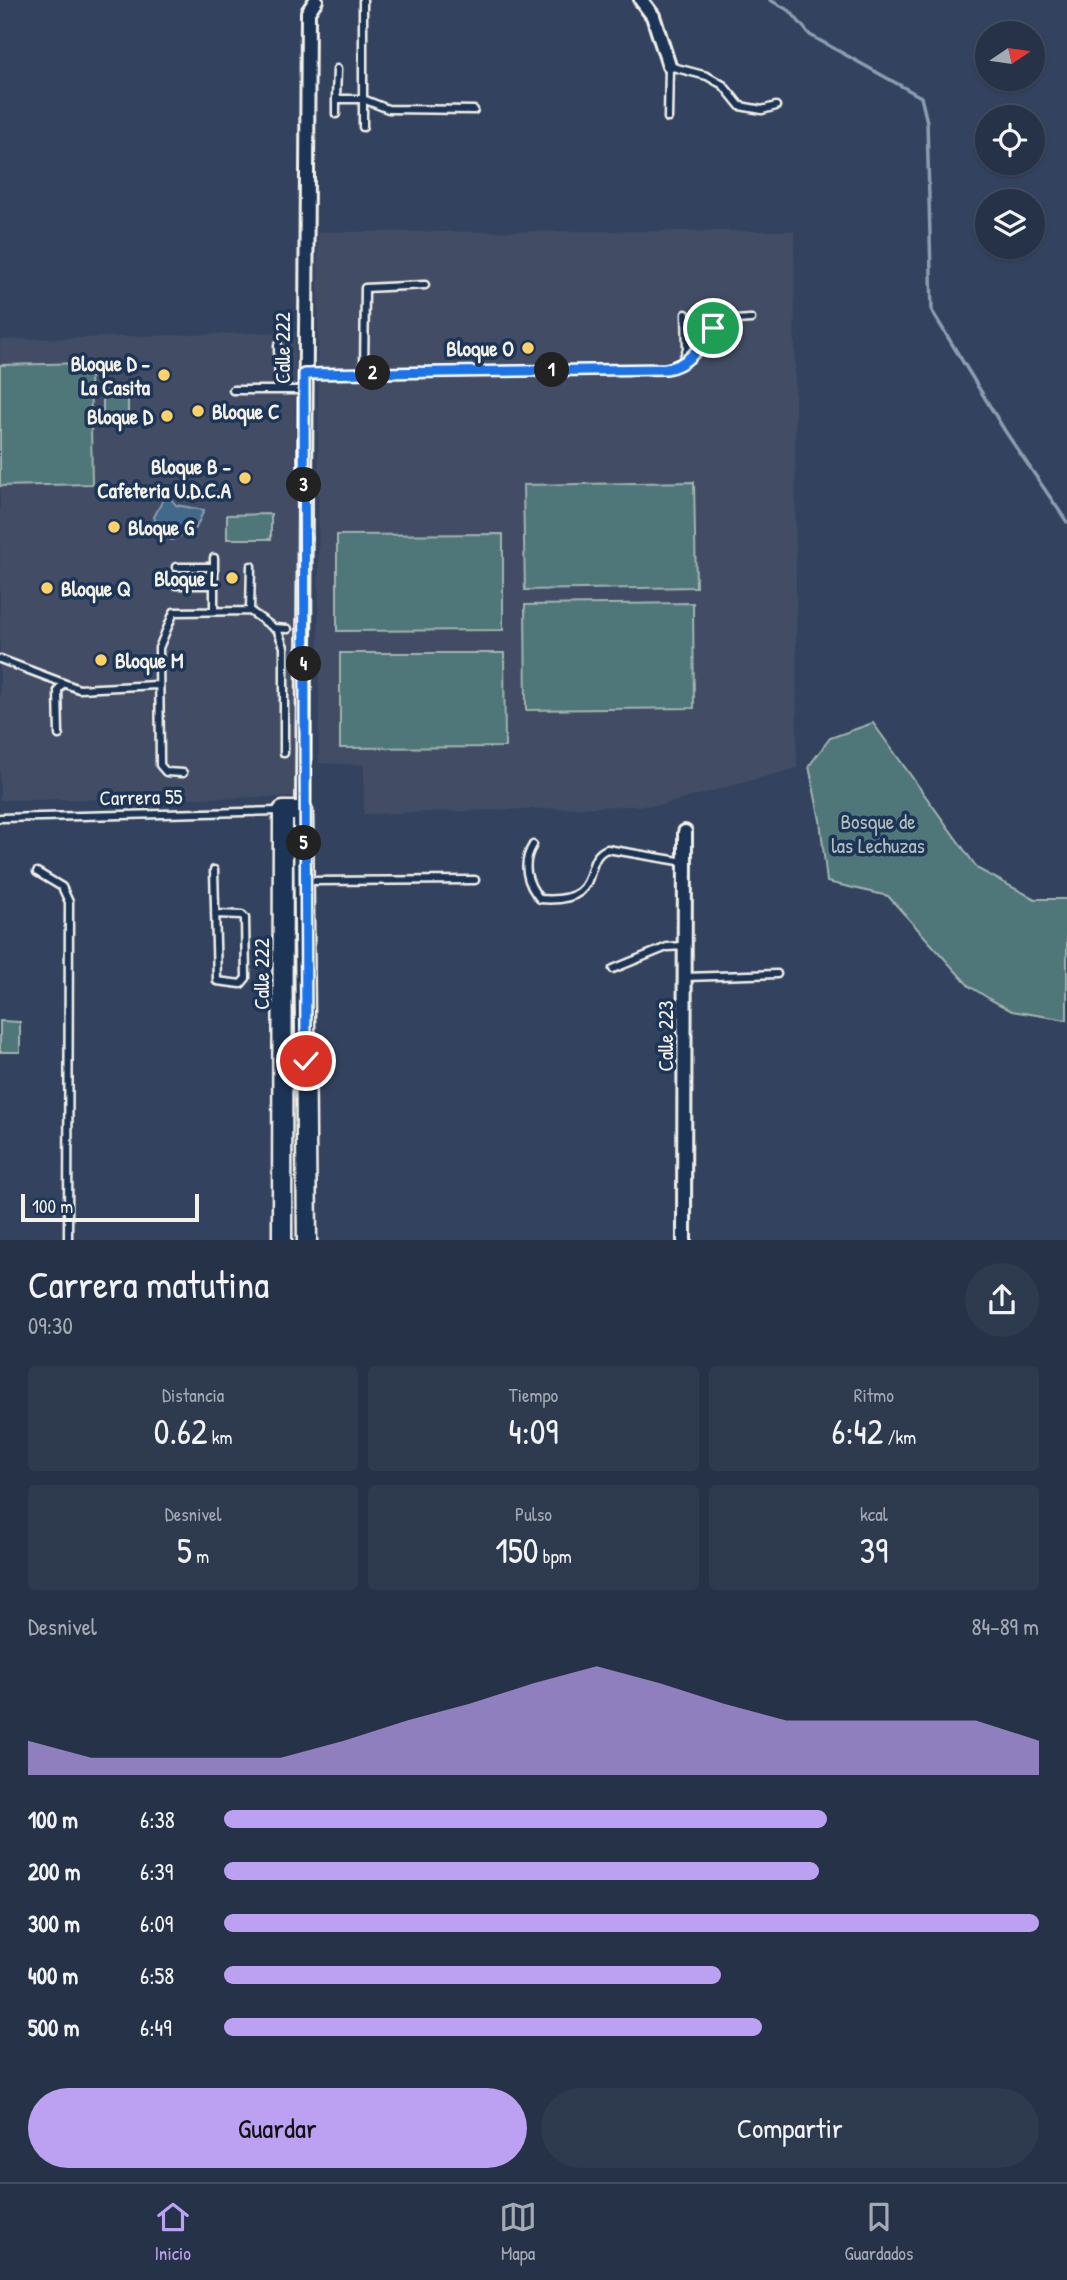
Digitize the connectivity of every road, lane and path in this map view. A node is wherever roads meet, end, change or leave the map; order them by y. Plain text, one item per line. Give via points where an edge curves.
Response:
1 (316, 0) edge
2 (363, 0) edge
3 (641, 0) edge
4 (669, 66) junction
5 (337, 69) dead end
6 (336, 99) junction
7 (363, 100) junction
8 (776, 106) dead end
9 (474, 110) dead end
10 (336, 114) dead end
11 (668, 118) dead end
12 (363, 127) dead end
13 (425, 285) dead end
14 (686, 314) dead end
15 (751, 319) dead end
16 (278, 345) dead end
17 (678, 366) junction
18 (363, 373) junction
19 (304, 374) junction
20 (233, 390) dead end
21 (279, 390) junction
22 (304, 390) junction
23 (214, 558) dead end
24 (251, 566) dead end
25 (176, 567) dead end
26 (214, 567) junction
27 (176, 585) dead end
28 (214, 585) junction
29 (214, 610) junction
30 (250, 611) junction
31 (277, 629) junction
32 (296, 629) junction
33 (0, 659) edge
34 (63, 683) junction
35 (157, 685) junction
36 (59, 735) dead end
37 (284, 753) dead end
38 (183, 773) dead end
39 (283, 811) junction
40 (303, 811) junction
41 (0, 818) edge
42 (685, 832) dead end
43 (533, 845) dead end
44 (685, 862) junction
45 (214, 870) dead end
46 (37, 872) dead end
47 (475, 880) dead end
48 (305, 881) junction
49 (215, 914) junction
50 (685, 946) junction
51 (613, 969) dead end
52 (776, 974) dead end
53 (685, 977) junction
54 (68, 1240) edge
55 (282, 1240) edge
56 (307, 1240) edge
57 (684, 1240) edge

1 - 19 street, Calle 222 via 308,12
2 - 7 lane
3 - 4 street via 653,16
4 - 8 lane via 723,85 740,106 762,110
4 - 11 lane
5 - 6 lane
6 - 7 lane
6 - 10 lane
7 - 9 lane via 388,109
7 - 12 lane
13 - 18 lane via 365,288
14 - 17 lane via 686,353
15 - 17 lane via 716,324 690,358
16 - 21 lane
17 - 18 lane
18 - 19 lane
19 - 22 street, Calle 222
20 - 21 lane
21 - 22 lane
22 - 32 street, Calle 222
23 - 26 lane
24 - 30 lane
25 - 26 lane
26 - 28 lane
27 - 28 lane
28 - 29 lane
29 - 30 lane
29 - 35 lane via 174,612 160,642
30 - 31 lane
31 - 32 lane
31 - 37 lane via 284,647
32 - 40 street, Calle 222
33 - 34 lane
34 - 35 lane via 99,690
34 - 36 lane via 58,690
35 - 38 lane via 160,765 166,772
39 - 40 street
39 - 41 lane, Carrera 55
39 - 55 street, Calle 222
40 - 48 street, Calle 222
42 - 44 street, Calle 223
43 - 44 lane via 526,866 529,887 540,899 573,897 585,887 597,855 607,849
44 - 50 street, Calle 223
45 - 49 lane
46 - 54 lane via 62,887 69,902
47 - 48 lane
48 - 56 street, Calle 222
49 - 49 lane via 217,981 241,984 246,978 246,918
50 - 51 lane via 667,947
50 - 53 street, Calle 223
52 - 53 lane
53 - 57 street, Calle 223

